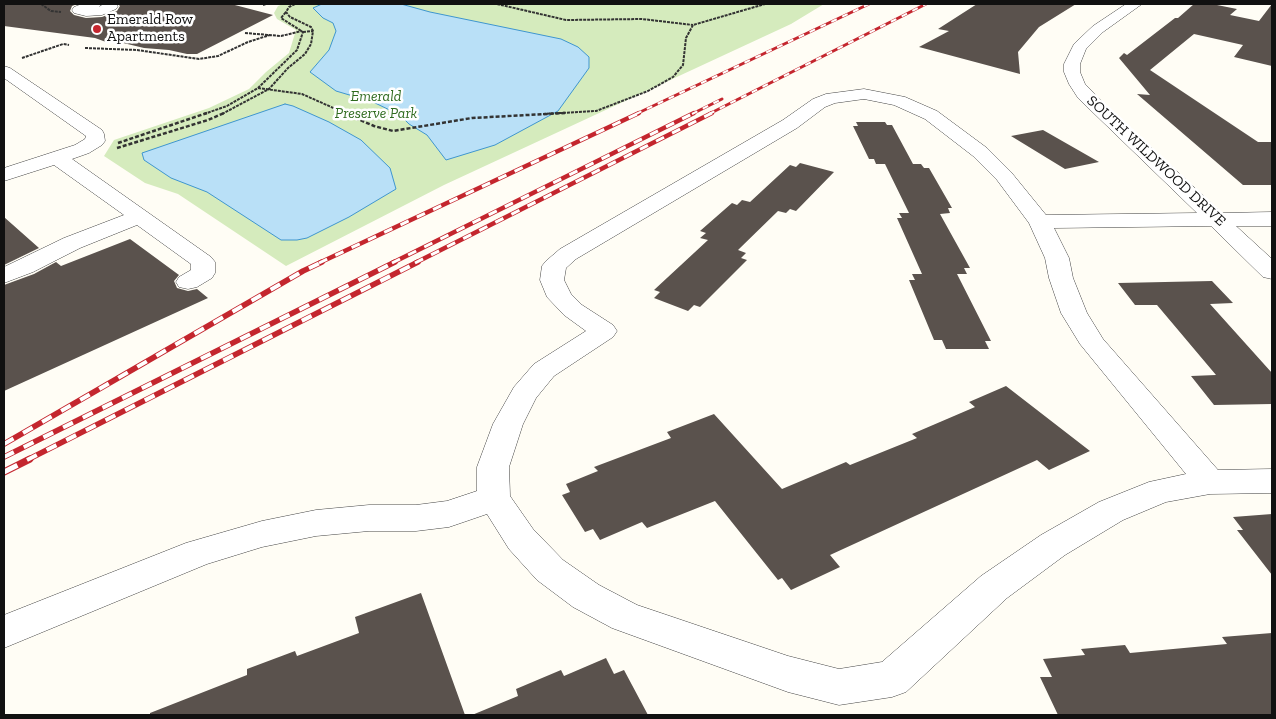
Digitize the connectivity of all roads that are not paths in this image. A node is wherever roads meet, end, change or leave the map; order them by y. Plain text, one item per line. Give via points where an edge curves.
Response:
1 (108, 4) edge
2 (1135, 4) edge
3 (85, 5) edge
4 (10, 65) edge
5 (58, 158) junction
6 (4, 175) edge
7 (139, 217) junction
8 (1272, 219) edge
9 (1217, 220) junction
10 (1040, 222) junction
11 (1272, 272) edge
12 (4, 276) edge
13 (188, 282) dead end
14 (1210, 482) junction
15 (1272, 482) edge
16 (494, 498) junction
17 (4, 632) edge

1 - 3 street via 110,8 97,12 80,11
2 - 9 street, SOUTH WILDWOOD DRIVE via 1085,38 1075,54 1072,72 1090,100
4 - 5 street via 95,134 95,141
5 - 6 street
5 - 7 street
7 - 12 street via 72,243
7 - 13 street via 203,262 203,273
8 - 9 street
9 - 10 street
9 - 11 street, SOUTH WILDWOOD DRIVE
10 - 14 street via 1057,258 1074,313 1093,344
10 - 16 street via 1004,176 980,152 931,116 899,101 864,94 819,103 790,124 568,254 554,266 552,280 560,297 572,310 604,332 544,370 524,394 508,424 493,467
14 - 15 street
14 - 16 street via 1161,491 1111,511 1054,545 994,587 892,679 840,687 788,674 634,620 586,596 550,570 521,539
16 - 17 street via 448,514 316,523 262,534 198,553 132,578

